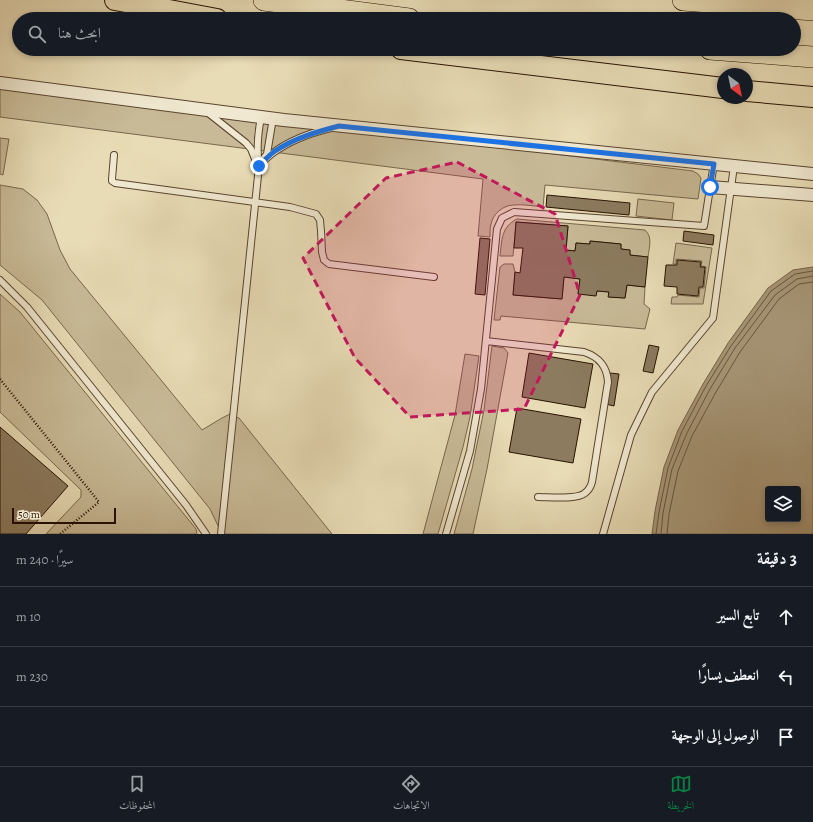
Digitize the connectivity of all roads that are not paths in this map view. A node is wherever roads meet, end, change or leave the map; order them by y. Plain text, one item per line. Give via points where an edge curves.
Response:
1 (115, 0) edge
2 (264, 0) edge
3 (683, 0) edge
4 (813, 10) edge
5 (179, 12) edge
6 (356, 12) edge
7 (459, 56) edge
8 (800, 56) edge
9 (813, 57) edge
10 (0, 83) edge
11 (717, 87) edge
12 (753, 92) edge
13 (813, 98) edge
14 (203, 109) junction
15 (267, 117) junction
16 (339, 126) junction
17 (114, 155) dead end
18 (714, 164) junction
19 (259, 166) junction
20 (734, 166) junction
21 (813, 174) edge
22 (710, 187) junction
23 (731, 188) junction
24 (813, 195) edge
25 (255, 202) junction
26 (434, 277) dead end
27 (0, 280) edge
28 (486, 342) junction
29 (538, 497) dead end
30 (206, 534) edge
31 (221, 534) edge
32 (446, 534) edge
33 (603, 534) edge

1 - 5 main road
2 - 6 highway
3 - 4 highway
7 - 11 main road
8 - 9 highway
10 - 14 street
12 - 13 main road
14 - 15 street
14 - 19 lane via 246,143
15 - 16 street
15 - 19 lane via 267,154
15 - 19 lane via 258,131
16 - 18 street
16 - 19 lane via 299,138 274,152
17 - 25 lane via 112,181 115,183
18 - 20 street
18 - 22 lane
19 - 25 lane
20 - 21 street
20 - 23 lane
22 - 23 street
22 - 28 lane via 704,226 514,212 502,218 497,230
23 - 24 street
23 - 33 lane via 713,318 652,392 631,435
25 - 26 lane via 316,214 320,220 324,260 329,264
25 - 31 lane
27 - 30 lane via 32,314 186,505
28 - 29 lane via 584,352 600,360 606,370 608,382 590,486 585,494 576,497
28 - 32 lane via 470,451

